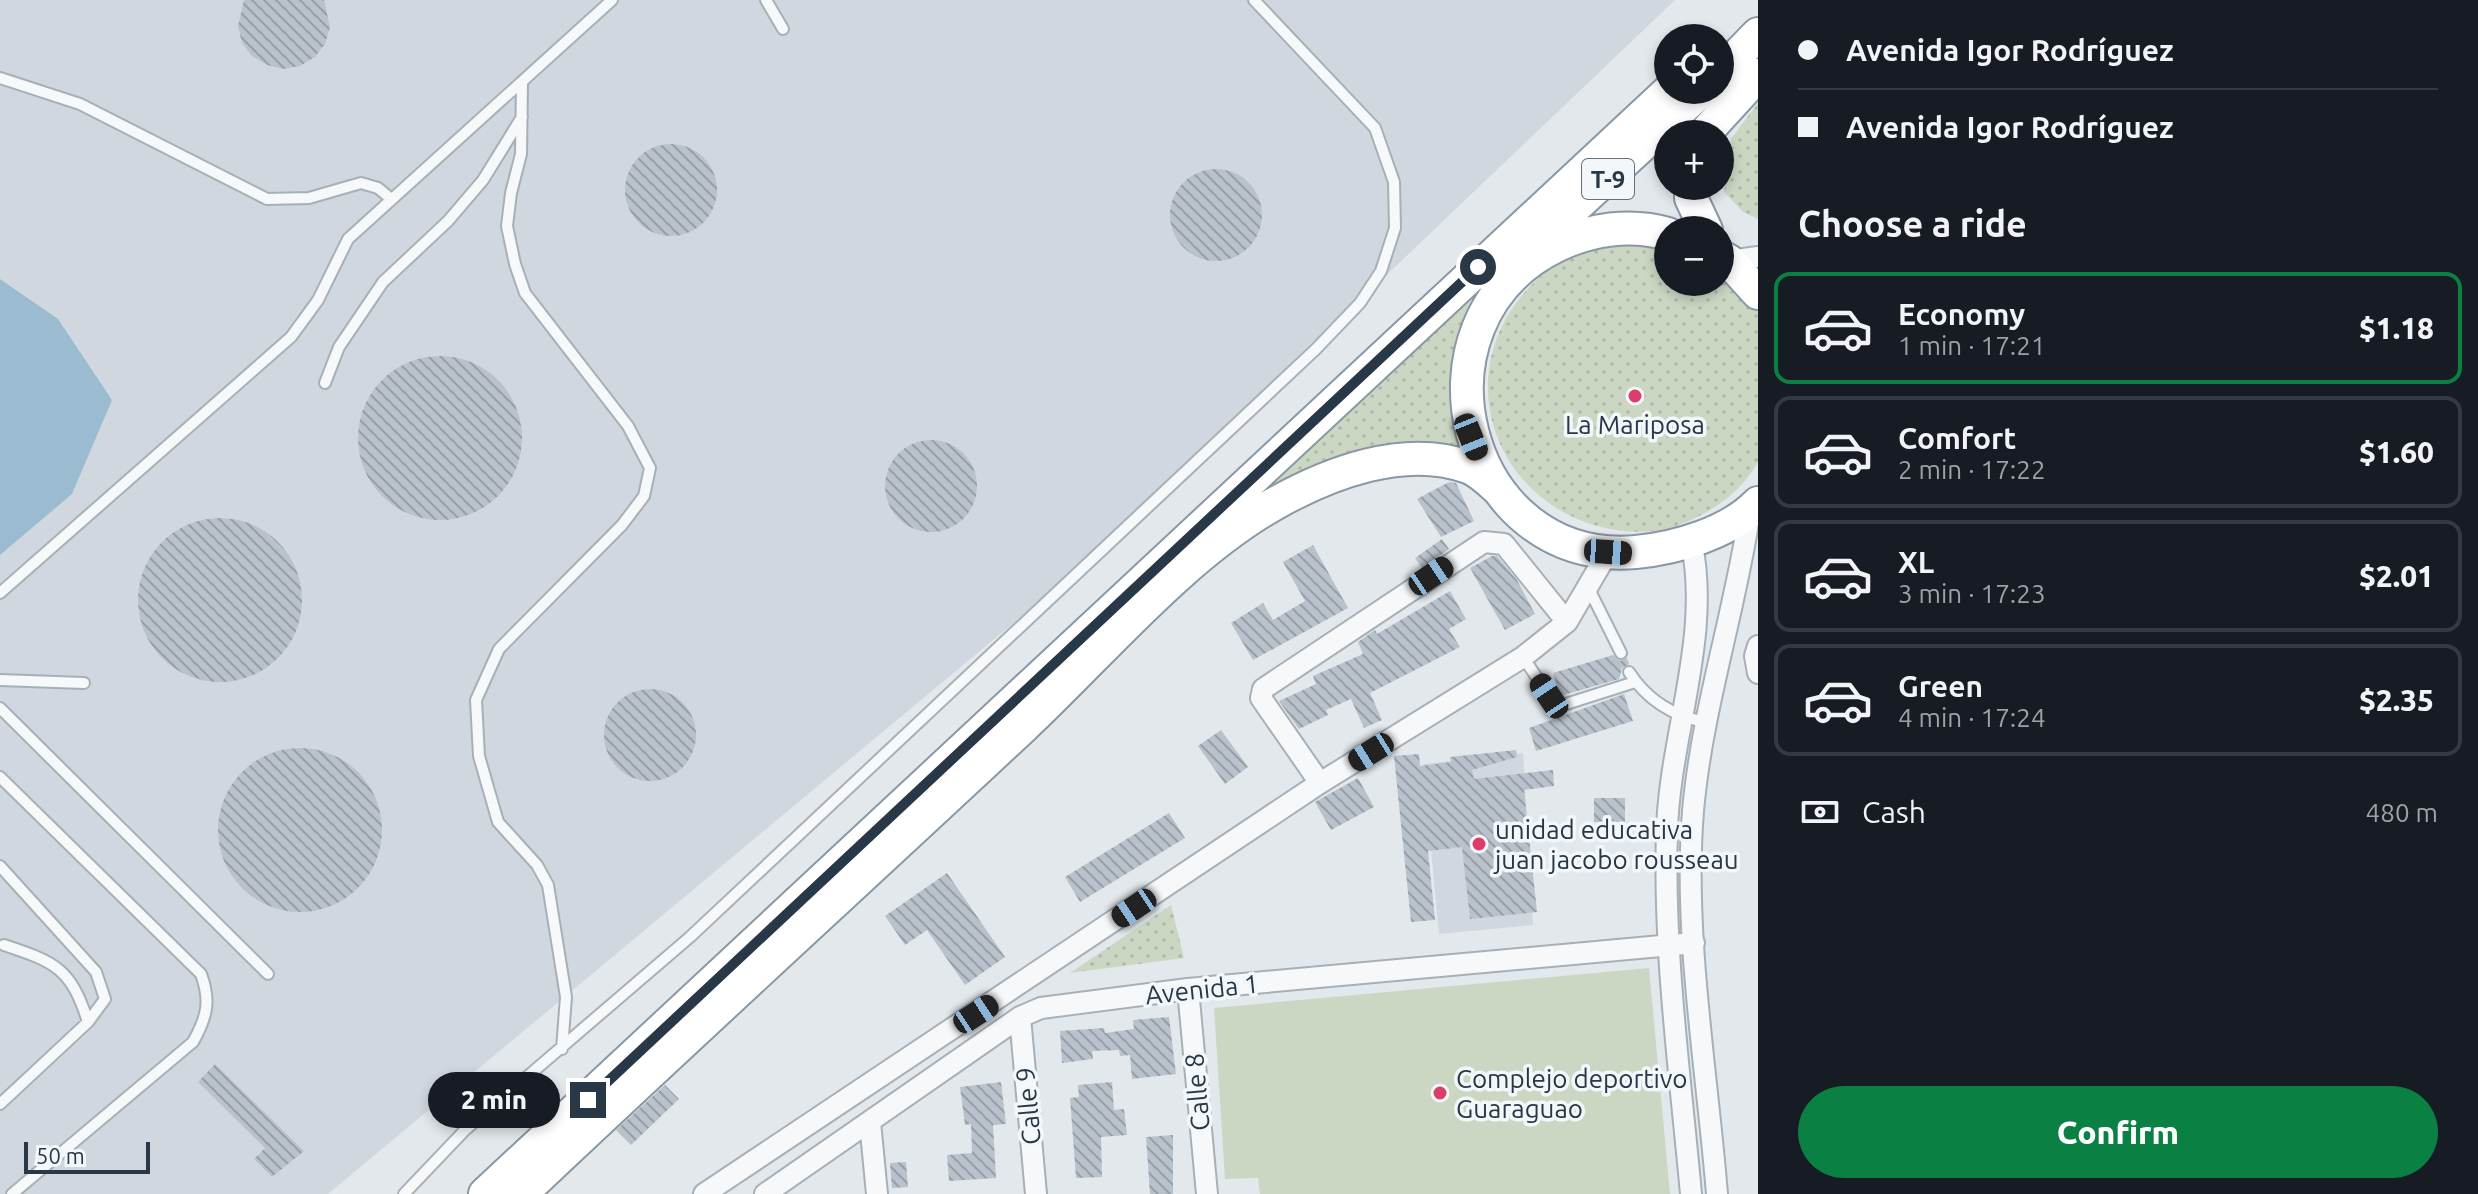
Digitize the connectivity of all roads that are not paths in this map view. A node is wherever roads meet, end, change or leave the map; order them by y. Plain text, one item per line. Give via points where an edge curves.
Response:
1 (612, 0) edge
2 (766, 0) edge
3 (1254, 0) edge
4 (1758, 10) edge
5 (783, 29) dead end
6 (1734, 31) edge
7 (1758, 34) edge
8 (1734, 59) edge
9 (1758, 75) edge
10 (0, 78) edge
11 (522, 84) junction
12 (1655, 104) edge
13 (1687, 104) edge
14 (524, 115) junction
15 (1717, 120) edge
16 (390, 198) junction
17 (1654, 232) edge
18 (1736, 258) edge
19 (1516, 272) junction
20 (1758, 293) edge
21 (1427, 314) junction
22 (325, 383) dead end
23 (1498, 489) junction
24 (1754, 507) edge
25 (1691, 540) junction
26 (1608, 552) junction
27 (1589, 589) junction
28 (0, 593) edge
29 (1567, 622) junction
30 (1758, 646) edge
31 (1621, 653) dead end
32 (1523, 657) junction
33 (1758, 673) edge
34 (0, 680) edge
35 (84, 683) dead end
36 (0, 708) edge
37 (1680, 717) junction
38 (1705, 722) junction
39 (0, 777) edge
40 (1320, 783) junction
41 (0, 866) edge
42 (1694, 943) junction
43 (4, 945) dead end
44 (1669, 946) junction
45 (268, 974) dead end
46 (1188, 989) junction
47 (1020, 1017) junction
48 (88, 1022) junction
49 (562, 1049) junction
50 (0, 1104) edge
51 (870, 1122) junction
52 (12, 1194) edge
53 (404, 1194) edge
54 (485, 1194) edge
55 (521, 1194) edge
56 (704, 1194) edge
57 (765, 1194) edge
58 (877, 1194) edge
59 (1036, 1194) edge
60 (1207, 1194) edge
61 (1691, 1194) edge
62 (1717, 1194) edge

1 - 11 lane
2 - 5 lane
3 - 49 lane via 1375,128 1386,156 1394,182 1395,228 1381,271 1360,303 702,926
4 - 6 highway
7 - 8 highway
9 - 15 highway
10 - 16 lane via 80,104 267,199 309,198 361,183
11 - 14 lane
11 - 16 lane
12 - 21 highway, T-9
13 - 19 highway, T-9 via 1549,231
14 - 22 lane via 483,180 383,282 339,347
14 - 49 lane via 507,226 525,293 628,426 650,468 644,496 622,525 499,649 476,700 479,756 498,822 548,885 566,997
16 - 28 lane via 348,239 318,300 291,337
17 - 19 highway, T-9 via 1599,231 1556,246
18 - 20 highway
19 - 21 highway, T-9
19 - 23 highway, T-9 via 1480,323 1465,379 1471,437
21 - 54 highway, T-9
23 - 26 highway, T-9 via 1541,528
23 - 55 highway, T-9 via 1468,467 1444,461 1371,464 1297,493 1236,527
24 - 25 highway, T-9
24 - 38 street
25 - 26 highway, T-9 via 1658,550
25 - 37 street via 1698,610
26 - 27 street
27 - 29 street
27 - 31 lane
29 - 32 street
29 - 40 street via 1504,544 1484,542 1263,689 1261,698
30 - 33 street
32 - 37 lane via 1554,703 1563,705 1632,677
32 - 40 street
34 - 35 lane
36 - 45 lane
37 - 38 lane
37 - 44 street via 1667,827
38 - 42 street via 1690,854
39 - 52 lane via 201,974 208,992 207,1018 193,1042
40 - 56 street
41 - 48 lane via 96,972 105,999
42 - 44 street, Avenida 1
42 - 62 street
43 - 48 lane via 48,960 77,988
44 - 46 street, Avenida 1
44 - 61 street
46 - 47 street, Avenida 1 via 1041,1008
46 - 60 street, Calle 8
47 - 51 street, Avenida 1
47 - 59 street, Calle 9
48 - 50 lane
49 - 53 lane via 465,1130
51 - 57 street, Avenida 1
51 - 58 street

